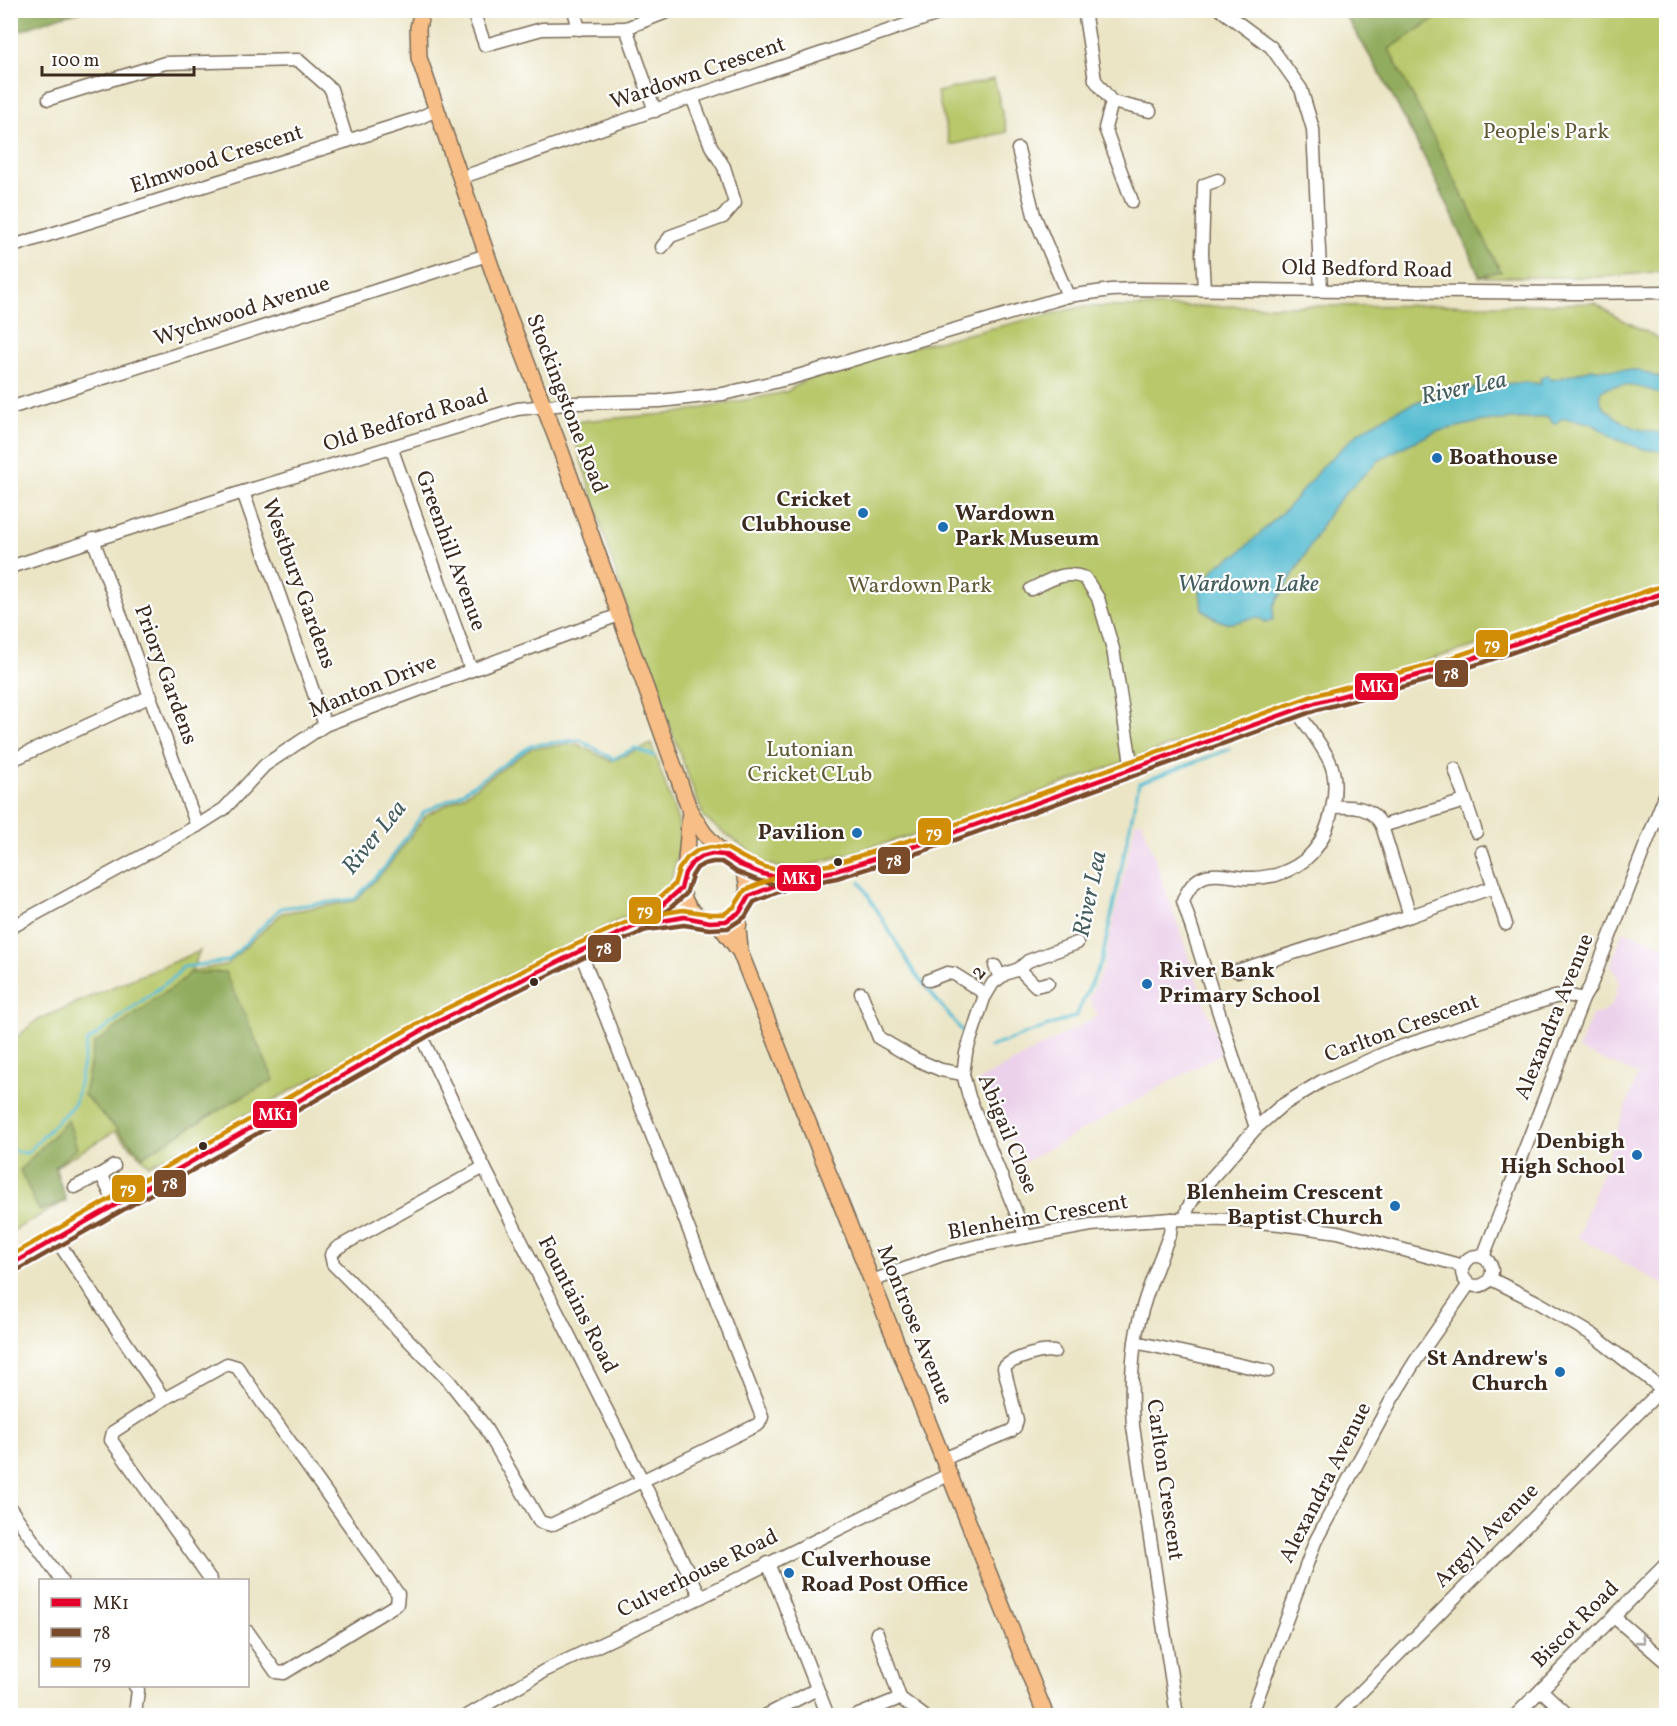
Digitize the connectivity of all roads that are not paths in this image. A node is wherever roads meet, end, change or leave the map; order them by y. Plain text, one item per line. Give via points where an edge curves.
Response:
1 (422, 10) edge
2 (574, 10) edge
3 (672, 10) edge
4 (950, 10) edge
5 (1084, 10) edge
6 (1221, 10) edge
7 (475, 17) dead end
8 (626, 28) junction
9 (579, 29) junction
10 (692, 97) junction
11 (49, 99) dead end
12 (1112, 102) junction
13 (436, 110) junction
14 (655, 111) junction
15 (1150, 111) dead end
16 (347, 141) junction
17 (1018, 149) dead end
18 (460, 178) junction
19 (1218, 180) dead end
20 (1132, 201) dead end
21 (10, 247) edge
22 (662, 247) dead end
23 (487, 255) junction
24 (1204, 289) junction
25 (1321, 290) junction
26 (1666, 292) edge
27 (1068, 296) junction
28 (543, 406) junction
29 (10, 408) edge
30 (391, 447) junction
31 (243, 492) junction
32 (93, 539) junction
33 (10, 567) edge
34 (1031, 589) dead end
35 (1666, 592) edge
36 (619, 615) junction
37 (471, 670) junction
38 (151, 696) junction
39 (1296, 710) junction
40 (325, 725) junction
41 (10, 761) edge
42 (1132, 769) junction
43 (1455, 769) dead end
44 (1666, 793) edge
45 (1465, 801) junction
46 (1333, 807) junction
47 (690, 811) junction
48 (197, 826) junction
49 (1382, 826) junction
50 (1476, 832) dead end
51 (1482, 852) dead end
52 (724, 855) junction
53 (740, 865) junction
54 (789, 880) junction
55 (683, 881) junction
56 (1494, 887) junction
57 (744, 904) junction
58 (1410, 915) junction
59 (710, 921) junction
60 (640, 924) junction
61 (1506, 924) dead end
62 (10, 928) edge
63 (1077, 943) dead end
64 (580, 951) junction
65 (740, 952) junction
66 (1019, 969) junction
67 (1237, 971) dead end
68 (929, 980) dead end
69 (1048, 983) dead end
70 (861, 993) dead end
71 (986, 994) junction
72 (1584, 999) junction
73 (419, 1032) junction
74 (963, 1074) junction
75 (1256, 1128) junction
76 (114, 1166) dead end
77 (484, 1167) junction
78 (100, 1174) junction
79 (75, 1187) dead end
80 (116, 1205) junction
81 (1179, 1219) junction
82 (1026, 1237) junction
83 (56, 1239) junction
84 (1483, 1257) junction
85 (10, 1265) edge
86 (1463, 1266) junction
87 (1491, 1279) junction
88 (872, 1281) junction
89 (1469, 1284) junction
90 (1135, 1342) junction
91 (1054, 1352) dead end
92 (1268, 1371) dead end
93 (1665, 1389) edge
94 (164, 1399) junction
95 (944, 1459) junction
96 (950, 1474) junction
97 (643, 1481) junction
98 (10, 1508) edge
99 (768, 1563) junction
100 (1666, 1564) edge
101 (60, 1579) edge
102 (210, 1579) edge
103 (701, 1597) junction
104 (1614, 1617) junction
105 (249, 1633) edge
106 (877, 1633) dead end
107 (1666, 1662) edge
108 (136, 1687) edge
109 (817, 1689) junction
110 (1541, 1690) junction
111 (900, 1698) junction
112 (133, 1716) edge
113 (467, 1716) edge
114 (765, 1716) edge
115 (828, 1716) edge
116 (856, 1716) edge
117 (924, 1716) edge
118 (1046, 1716) edge
119 (1179, 1716) edge
120 (1251, 1716) edge
121 (1337, 1716) edge
122 (1515, 1716) edge
123 (1569, 1716) edge

1 - 13 main road, Stockingstone Road via 417,28 418,58
2 - 9 street
3 - 8 street
4 - 10 street, Wardown Crescent
5 - 12 street via 1095,80
6 - 25 street via 1271,47 1301,89 1313,129
7 - 9 street via 485,45 542,29
8 - 9 street
8 - 14 street
10 - 14 street, Wardown Crescent
10 - 22 street via 711,146 724,167 735,203 723,218 671,236
11 - 16 street via 165,63 298,60 331,89
12 - 15 street
12 - 20 street via 1105,128
13 - 16 street, Elmwood Crescent
13 - 18 main road, Stockingstone Road
14 - 18 street, Wardown Crescent
16 - 21 street, Elmwood Crescent
17 - 27 street via 1034,215
18 - 23 main road, Stockingstone Road
19 - 24 street via 1204,185
23 - 28 main road, Stockingstone Road
23 - 29 street, Wychwood Avenue
24 - 25 street, Old Bedford Road
24 - 27 street, Old Bedford Road via 1111,290
25 - 26 street, Old Bedford Road
27 - 28 street, Old Bedford Road via 792,378 723,394
28 - 30 street, Old Bedford Road via 517,409
28 - 36 main road, Stockingstone Road
30 - 31 street, Old Bedford Road
30 - 37 street, Greenhill Avenue
31 - 32 street, Old Bedford Road
31 - 40 street, Westbury Gardens
32 - 33 street, Old Bedford Road
32 - 38 street, Priory Gardens
34 - 42 street via 1073,574 1085,578 1098,598 1113,649
35 - 39 highway via 1441,669
36 - 37 street, Manton Drive
36 - 47 main road, Stockingstone Road
37 - 40 street, Manton Drive
38 - 41 street
38 - 48 street, Priory Gardens
39 - 42 highway
39 - 46 street via 1330,761 1335,782
40 - 48 street, Manton Drive via 265,765 224,809
42 - 54 highway via 922,844 835,871
43 - 45 street
44 - 72 street, Alexandra Avenue
45 - 49 street
45 - 50 street
46 - 49 street via 1369,810
46 - 75 street via 1312,854 1298,866 1253,878 1211,874 1196,880 1183,901
47 - 52 main road, Stockingstone Road
47 - 55 main road, Stockingstone Road
48 - 62 street, Manton Drive
49 - 58 street
51 - 56 street
52 - 53 highway
52 - 55 highway via 701,857
53 - 54 highway
53 - 57 highway via 749,885
54 - 57 highway
55 - 59 highway via 682,898 687,907
55 - 60 highway
56 - 58 street
56 - 61 street
57 - 59 highway via 734,917
57 - 65 main road, Montrose Avenue via 738,929
58 - 67 street
59 - 60 highway via 684,917
59 - 65 main road, Montrose Avenue
60 - 64 highway
63 - 66 street, 2 via 1028,961
64 - 73 highway
64 - 97 street via 762,1417 759,1424
65 - 88 main road, Montrose Avenue
66 - 69 street via 1036,986
66 - 71 street, 2 via 998,972
68 - 71 street via 954,974
70 - 74 street, Abigail Close via 879,1038 915,1059
71 - 74 street, 2
72 - 75 street, Carlton Crescent via 1555,997 1371,1058 1301,1093
72 - 84 street, Alexandra Avenue
73 - 77 street, Fountains Road
73 - 80 highway
74 - 82 street, Abigail Close
75 - 81 street, Carlton Crescent
76 - 78 street
77 - 97 street, Fountains Road
77 - 97 street via 337,1248 332,1255 333,1264 449,1381 483,1424 540,1522 551,1525
78 - 79 street
78 - 80 street
80 - 83 highway
81 - 82 street, Blenheim Crescent via 1091,1225
81 - 86 street, Blenheim Crescent via 1233,1220 1338,1232
81 - 90 street, Carlton Crescent via 1170,1233 1143,1308
82 - 88 street, Blenheim Crescent via 942,1256
83 - 85 highway
83 - 94 street
84 - 86 street via 1473,1256
84 - 87 street via 1491,1264
86 - 89 street via 1463,1276
87 - 89 street via 1483,1285
87 - 93 street via 1593,1335
88 - 95 main road, Montrose Avenue
89 - 120 street, Alexandra Avenue via 1393,1397 1315,1542
90 - 92 street
90 - 119 street, Carlton Crescent via 1133,1426
91 - 95 street via 1014,1360 1004,1368 1017,1420 1011,1431
93 - 121 street, Argyll Avenue
94 - 102 street via 113,1432 111,1440
94 - 105 street via 227,1364 237,1367 398,1594 397,1604 284,1673 276,1672
95 - 96 main road, Montrose Avenue
96 - 99 street, Culverhouse Road
96 - 118 main road, Montrose Avenue
97 - 103 street, Fountains Road
98 - 101 street
99 - 103 street, Culverhouse Road
99 - 109 street
100 - 104 street, Biscot Road
103 - 113 street, Culverhouse Road via 544,1671
104 -> 107 street
104 - 110 street, Biscot Road
106 - 111 street
108 - 112 street
109 - 114 street
109 - 115 street
110 - 122 street, Biscot Road
110 - 123 street
111 - 116 street
111 - 117 street

